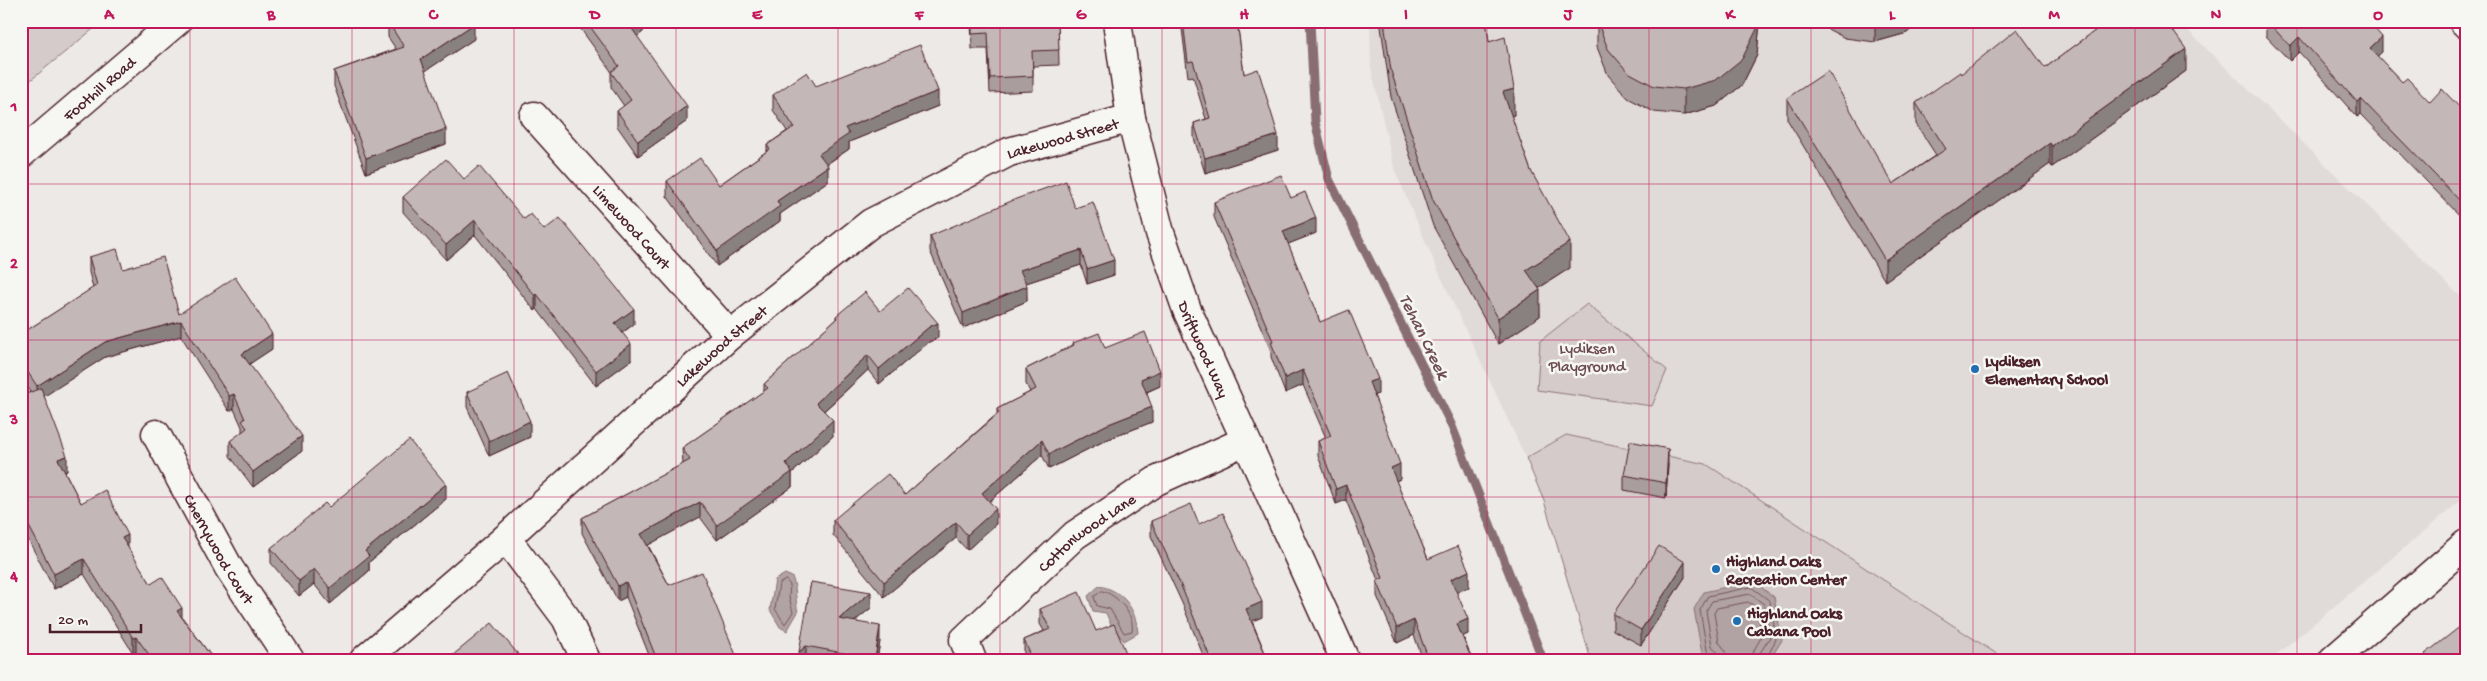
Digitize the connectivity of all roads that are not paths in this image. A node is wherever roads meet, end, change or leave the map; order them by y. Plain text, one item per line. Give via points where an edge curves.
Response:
1 (177, 21) edge
2 (1117, 21) edge
3 (2463, 21) edge
4 (2466, 24) edge
5 (534, 116) dead end
6 (1131, 118) junction
7 (21, 154) edge
8 (730, 335) junction
9 (156, 434) dead end
10 (1245, 441) junction
11 (506, 538) junction
12 (2466, 544) edge
13 (290, 660) edge
14 (364, 660) edge
15 (586, 660) edge
16 (972, 660) edge
17 (1345, 660) edge
18 (2333, 660) edge

1 - 7 street, Foothill Road
2 - 6 street, Driftwood Way
3 - 4 street
5 - 8 street, Limewood Court
6 - 8 street, Lakewood Street via 1009,152 871,223
6 - 10 street, Driftwood Way via 1160,233 1186,310
8 - 11 street, Lakewood Street
9 - 13 street, Cherrywood Court via 229,568
10 - 16 street, Cottonwood Lane via 1156,481 1075,536 964,640
10 - 17 street, Driftwood Way
11 - 14 street, Lakewood Street
11 - 15 street via 566,618
12 - 18 street

